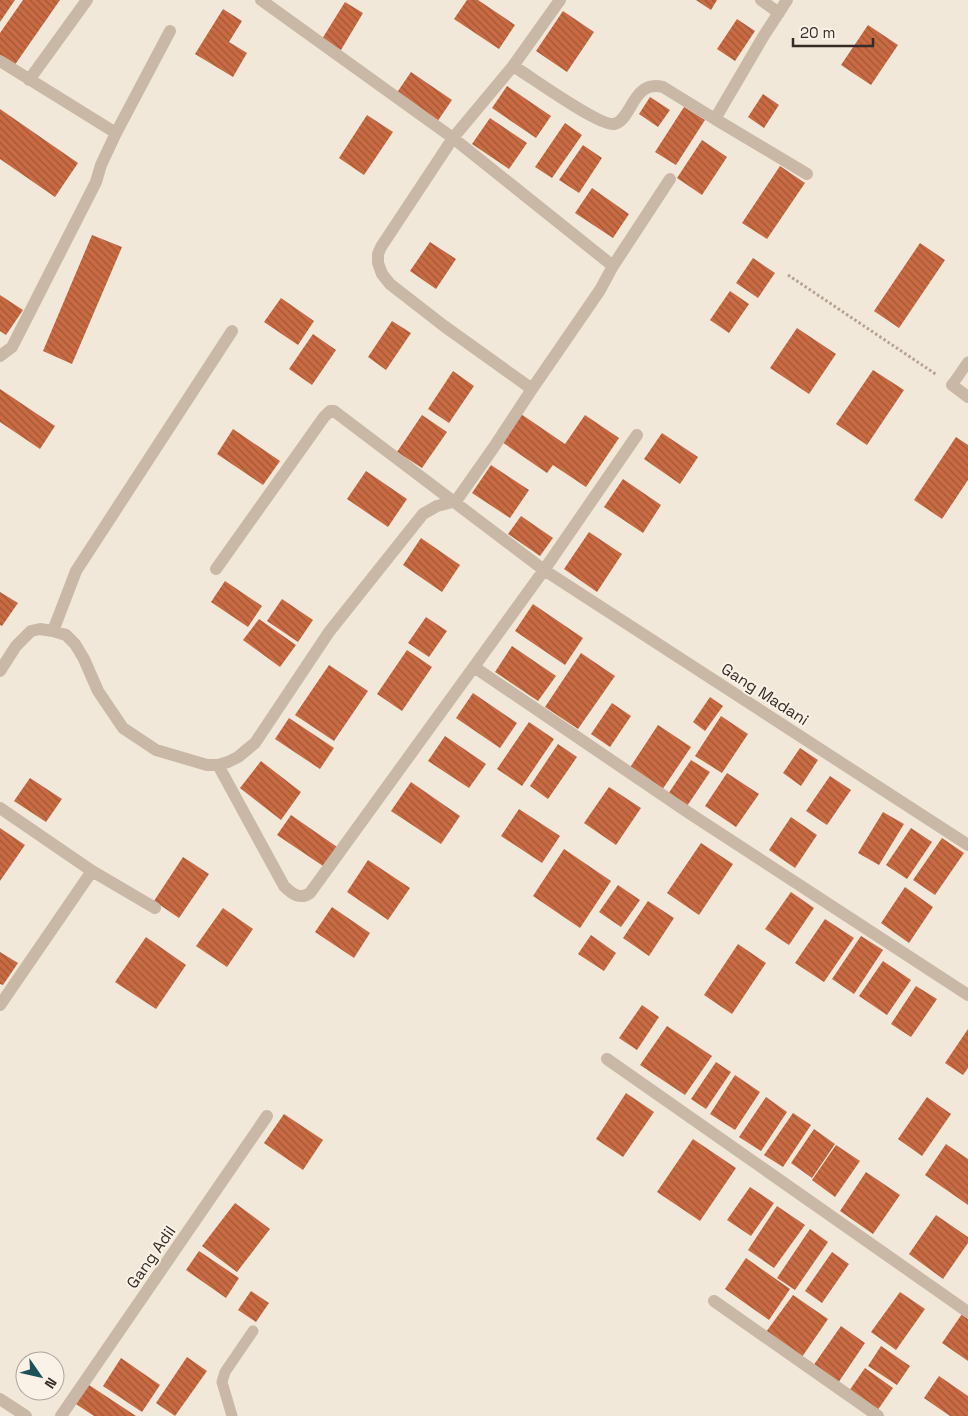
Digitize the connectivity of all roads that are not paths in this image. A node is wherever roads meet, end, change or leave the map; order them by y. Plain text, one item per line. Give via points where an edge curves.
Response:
1 (87, 0) edge
2 (261, 0) edge
3 (560, 0) edge
4 (761, 0) edge
5 (787, 0) edge
6 (779, 13) junction
7 (170, 32) dead end
8 (0, 61) edge
9 (513, 66) junction
10 (29, 80) junction
11 (715, 119) junction
12 (116, 133) junction
13 (452, 138) junction
14 (807, 174) dead end
15 (670, 179) dead end
16 (613, 266) junction
17 (232, 331) dead end
18 (0, 356) edge
19 (968, 362) edge
20 (952, 386) joint
21 (532, 389) junction
22 (968, 396) edge
23 (637, 435) dead end
24 (456, 501) junction
25 (216, 569) dead end
26 (544, 570) junction
27 (53, 631) junction
28 (474, 667) junction
29 (0, 671) edge
30 (218, 765) junction
31 (0, 808) edge
32 (968, 845) edge
33 (92, 871) junction
34 (155, 908) dead end
35 (968, 995) edge
36 (0, 1006) edge
37 (607, 1059) dead end
38 (267, 1116) dead end
39 (714, 1302) dead end
40 (968, 1312) edge
41 (253, 1331) dead end
42 (0, 1399) edge
43 (26, 1416) edge
44 (61, 1416) edge
45 (232, 1416) edge
46 (878, 1416) edge

1 - 10 street
2 - 13 street
3 - 9 street
4 - 6 street
5 - 6 street
6 - 11 street
7 - 12 street
8 - 10 street
9 - 11 street via 606,123 618,122 638,94 656,85
9 - 13 street
10 - 12 street
11 - 14 street
12 - 18 street via 96,182 12,348
13 - 16 street
13 - 21 street via 381,247 378,263 390,284
15 - 16 street
16 - 21 street
17 - 27 street via 76,571
19 - 20 lane
20 - 22 street
21 - 24 street
23 - 26 street
24 - 25 street, Gang Madani via 338,412 330,411
24 - 26 street, Gang Madani
24 - 30 street via 423,514 330,632 255,743 238,758
26 - 28 street
26 - 32 street, Gang Madani
27 - 29 street via 31,631 16,646
27 - 30 street via 75,644 98,691 123,728 156,750 207,765
28 - 30 street via 306,895 298,896 284,886
28 - 35 street
31 - 33 street
33 - 34 street
33 - 36 street
37 - 40 street
38 - 44 street, Gang Adil
39 - 46 street
41 - 45 lane via 225,1372 222,1382
42 - 43 street

